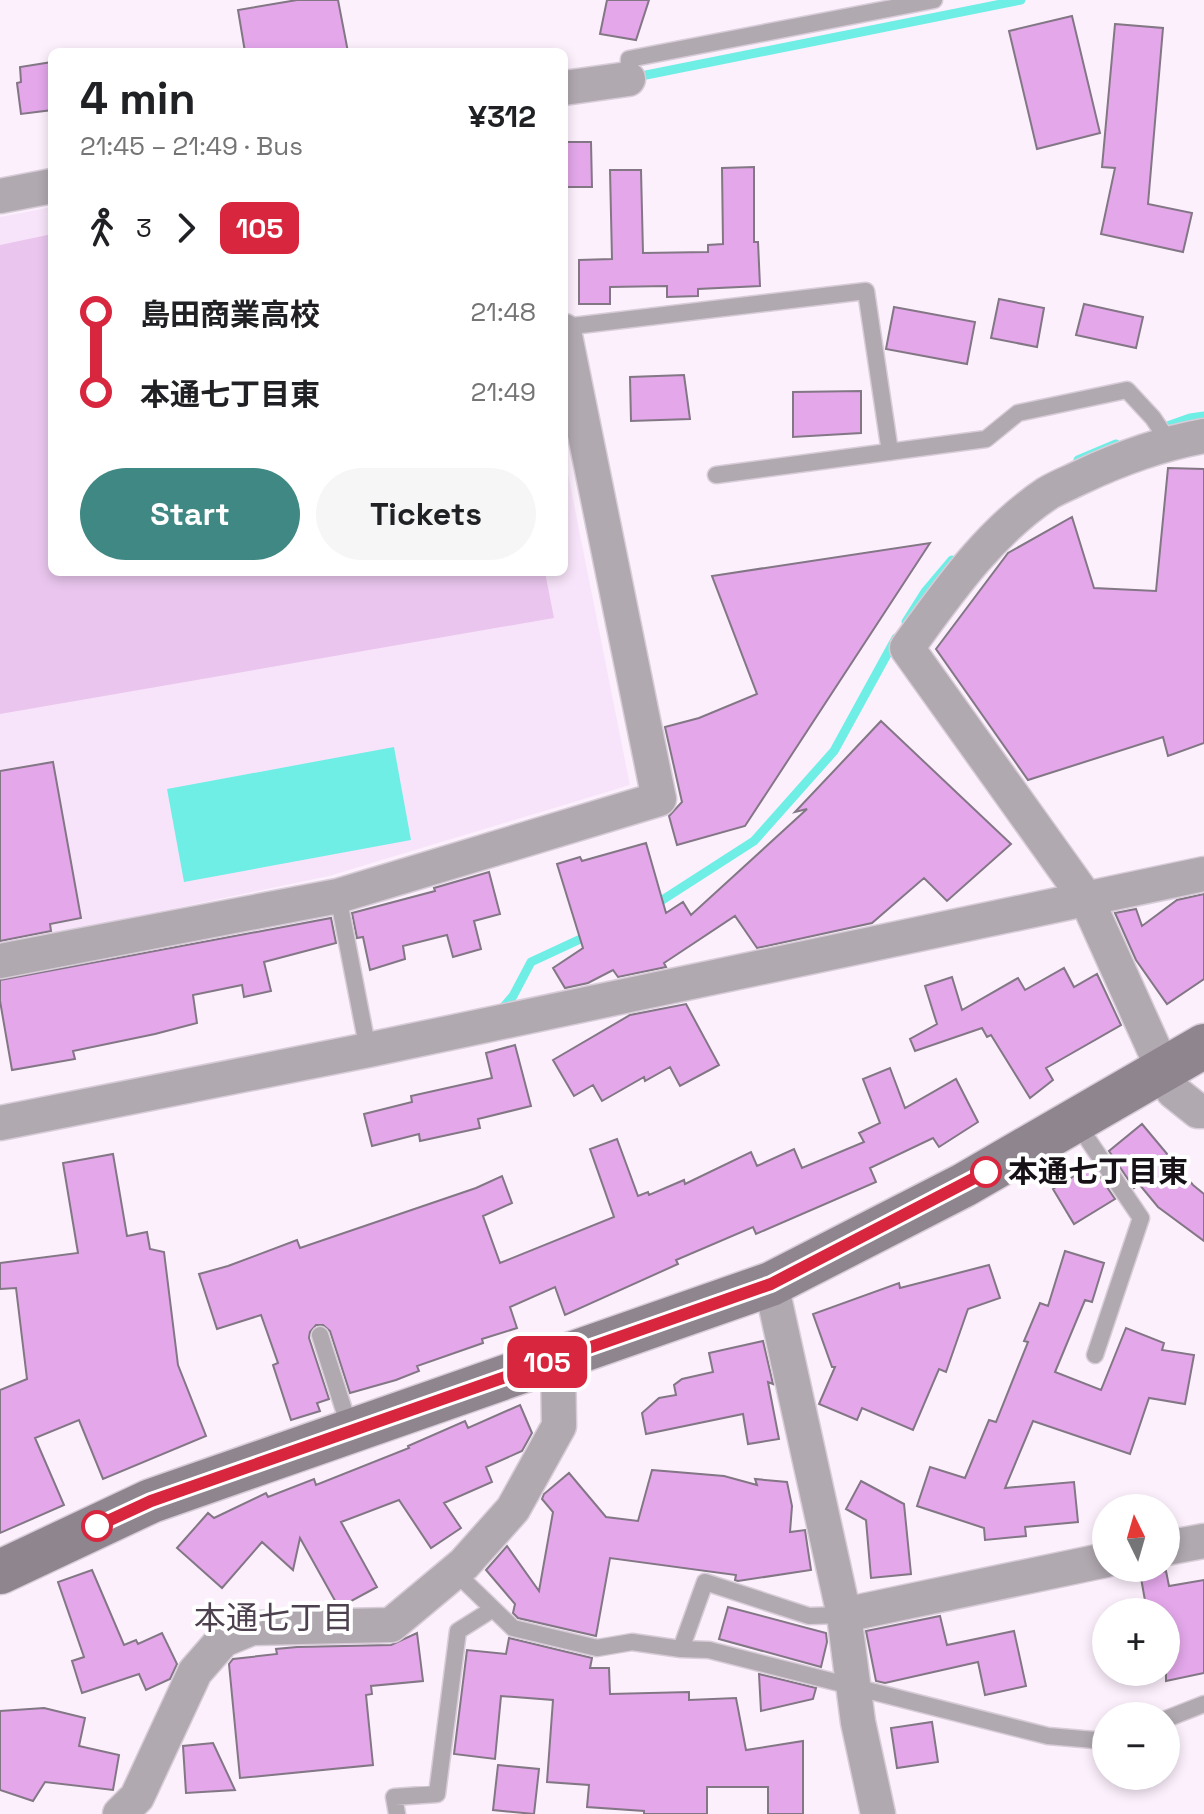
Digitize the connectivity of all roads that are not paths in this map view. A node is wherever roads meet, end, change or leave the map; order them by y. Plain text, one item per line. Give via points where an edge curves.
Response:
1 (934, 0) edge
2 (628, 79) joint
3 (568, 87) edge
4 (48, 187) edge
5 (0, 196) edge
6 (568, 328) edge
7 (568, 349) edge
8 (1204, 436) edge
9 (1169, 442) junction
10 (890, 452) junction
11 (716, 475) dead end
12 (1204, 874) edge
13 (338, 896) junction
14 (1087, 900) junction
15 (0, 961) edge
16 (1204, 1046) edge
17 (368, 1050) junction
18 (1164, 1069) junction
19 (1204, 1111) edge
20 (1075, 1120) junction
21 (0, 1123) edge
22 (771, 1284) junction
23 (320, 1335) dead end
24 (1095, 1355) dead end
25 (558, 1358) junction
26 (350, 1431) junction
27 (1204, 1541) edge
28 (1180, 1545) edge
29 (1092, 1563) edge
30 (0, 1572) edge
31 (455, 1572) junction
32 (493, 1609) junction
33 (844, 1615) junction
34 (681, 1649) junction
35 (853, 1687) junction
36 (1204, 1704) edge
37 (1180, 1713) edge
38 (1092, 1740) edge
39 (120, 1814) edge
40 (397, 1814) edge
41 (878, 1814) edge

1 - 2 lane via 629,59
2 - 3 street
4 - 5 street
6 - 10 lane via 866,291
7 - 13 street via 659,799
8 - 9 street
9 - 10 lane via 1127,390 1018,413 986,439
9 - 14 street via 1049,493 1001,532 907,648
10 - 11 lane
12 - 14 street
13 - 15 street
13 - 17 lane
14 - 17 street
14 - 18 street
16 - 18 street
17 - 21 street
18 - 19 street via 1173,1091
18 - 20 street
20 - 22 street via 964,1185
20 - 24 lane via 1141,1218
22 - 25 street
22 - 33 street
23 - 26 lane
25 - 26 street
25 - 31 street via 559,1426 513,1509
26 - 30 street via 151,1501
27 - 28 street
29 - 33 street
31 - 32 lane
31 - 39 street via 391,1625 252,1628 223,1640 195,1672 137,1797
32 - 34 lane via 513,1628 597,1648 632,1642
32 - 40 lane via 458,1631 437,1794 394,1797
33 - 34 lane via 809,1616 705,1582
33 - 35 street
34 - 35 lane via 709,1650
35 - 38 lane via 1048,1736
35 - 41 street
36 - 37 lane

